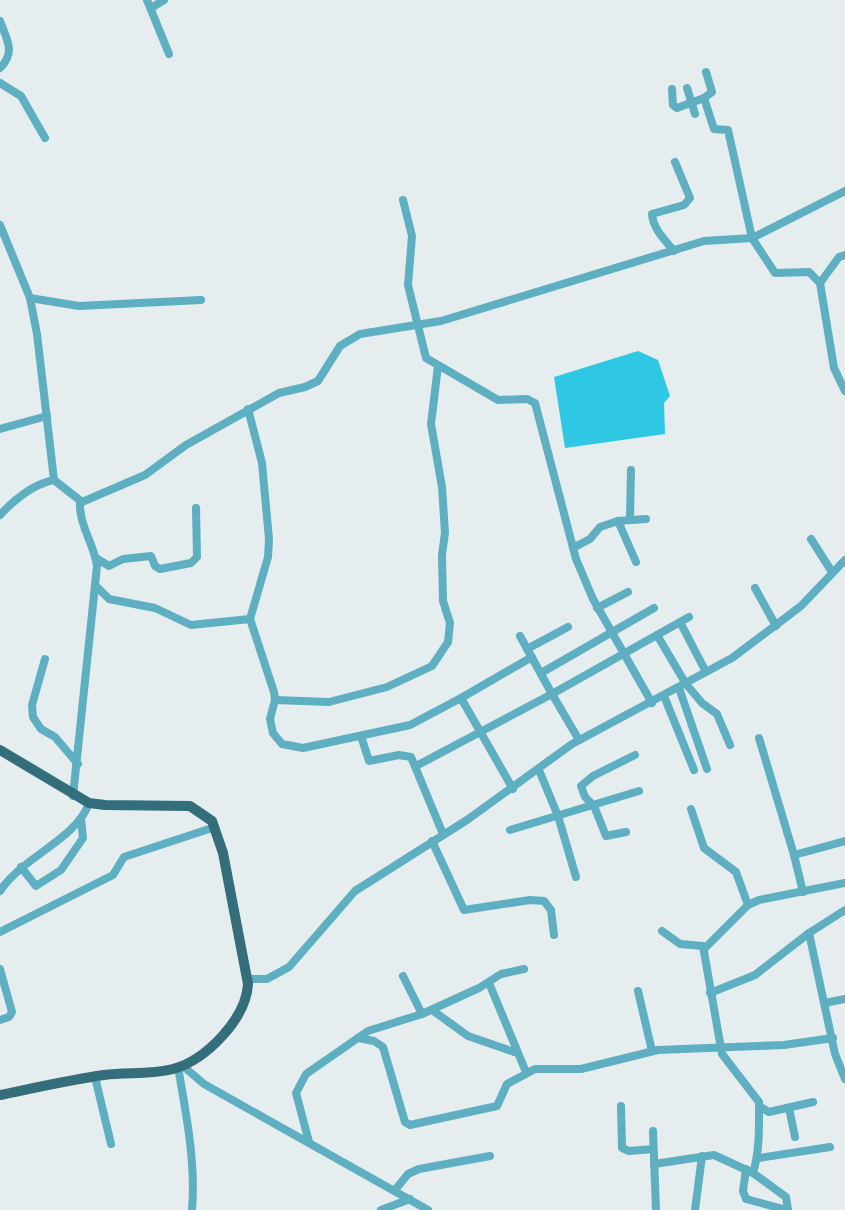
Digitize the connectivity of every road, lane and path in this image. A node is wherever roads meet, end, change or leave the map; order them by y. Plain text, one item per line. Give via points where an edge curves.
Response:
1 (164, 0) edge
2 (149, 4) edge
3 (0, 21) edge
4 (169, 54) dead end
5 (0, 68) edge
6 (706, 72) dead end
7 (0, 83) edge
8 (687, 88) dead end
9 (672, 89) dead end
10 (704, 98) junction
11 (691, 104) junction
12 (708, 110) junction
13 (45, 138) dead end
14 (675, 162) dead end
15 (845, 191) edge
16 (403, 200) dead end
17 (0, 225) edge
18 (752, 238) junction
19 (674, 251) junction
20 (845, 255) edge
21 (820, 283) junction
22 (30, 298) junction
23 (201, 300) dead end
24 (417, 326) junction
25 (438, 366) junction
26 (845, 392) edge
27 (248, 409) junction
28 (47, 416) junction
29 (0, 429) edge
30 (631, 470) dead end
31 (54, 480) junction
32 (80, 502) junction
33 (196, 508) dead end
34 (0, 515) edge
35 (630, 519) junction
36 (646, 519) dead end
37 (618, 521) junction
38 (811, 539) dead end
39 (573, 548) junction
40 (96, 558) junction
41 (845, 560) edge
42 (636, 562) dead end
43 (832, 572) junction
44 (96, 586) junction
45 (755, 588) dead end
46 (628, 592) dead end
47 (597, 608) junction
48 (654, 608) dead end
49 (689, 617) dead end
50 (250, 619) junction
51 (680, 622) junction
52 (776, 626) junction
53 (568, 627) dead end
54 (611, 633) junction
55 (657, 635) junction
56 (520, 636) dead end
57 (527, 649) junction
58 (622, 654) junction
59 (532, 657) junction
60 (45, 658) dead end
61 (706, 672) junction
62 (541, 673) junction
63 (682, 686) junction
64 (552, 694) junction
65 (664, 696) junction
66 (461, 698) junction
67 (275, 700) junction
68 (652, 703) junction
69 (481, 733) junction
70 (361, 736) junction
71 (759, 738) dead end
72 (579, 740) junction
73 (730, 745) dead end
74 (2, 754) edge
75 (635, 755) dead end
76 (78, 764) junction
77 (416, 766) junction
78 (708, 769) dead end
79 (539, 770) junction
80 (694, 770) dead end
81 (513, 789) junction
82 (639, 791) dead end
83 (73, 796) junction
84 (89, 803) junction
85 (594, 806) junction
86 (691, 809) dead end
87 (558, 816) junction
88 (81, 819) junction
89 (215, 827) junction
90 (510, 830) dead end
91 (626, 832) dead end
92 (443, 834) junction
93 (432, 841) junction
94 (845, 841) edge
95 (794, 855) junction
96 (21, 867) junction
97 (576, 877) dead end
98 (845, 883) edge
99 (0, 891) edge
100 (803, 892) junction
101 (748, 905) junction
102 (845, 910) edge
103 (1, 927) edge
104 (663, 932) dead end
105 (809, 933) junction
106 (554, 935) dead end
107 (704, 949) junction
108 (0, 969) edge
109 (524, 969) dead end
110 (404, 976) dead end
111 (247, 979) junction
112 (489, 983) junction
113 (638, 991) dead end
114 (710, 993) junction
115 (845, 999) edge
116 (825, 1003) junction
117 (432, 1010) junction
118 (422, 1014) junction
119 (0, 1020) edge
120 (358, 1038) junction
121 (832, 1038) junction
122 (720, 1048) junction
123 (652, 1051) junction
124 (517, 1053) junction
125 (180, 1066) junction
126 (843, 1069) edge
127 (526, 1072) junction
128 (95, 1077) junction
129 (845, 1079) edge
130 (0, 1095) edge
131 (813, 1102) dead end
132 (621, 1106) dead end
133 (759, 1106) junction
134 (789, 1108) junction
135 (653, 1131) dead end
136 (795, 1137) dead end
137 (309, 1142) junction
138 (111, 1144) dead end
139 (830, 1147) dead end
140 (653, 1149) junction
141 (490, 1156) dead end
142 (702, 1156) junction
143 (759, 1158) junction
144 (654, 1164) junction
145 (750, 1171) junction
146 (395, 1190) junction
147 (410, 1199) junction
148 (423, 1209) edge
149 (192, 1210) edge
150 (381, 1210) edge
151 (656, 1210) edge
152 (695, 1210) edge
153 (788, 1210) edge

1 - 2 street
2 - 4 street
3 - 5 street via 10,54
6 - 10 street via 712,92
7 - 13 street via 21,96
8 - 11 street
9 - 11 street via 677,108
10 - 11 street
10 - 12 street
11 - 12 street via 692,117
12 - 18 street via 714,129 728,130
14 - 19 street via 690,198 684,206 652,214 660,236
15 - 18 street
16 - 24 street via 412,236 408,285
17 - 22 street
18 - 19 street via 704,241
18 - 21 street via 775,273 809,272
19 - 24 street
20 - 21 street via 838,257
21 - 26 street via 834,368
22 - 23 street via 86,306
22 - 28 street
24 - 25 street via 426,358
24 - 27 street via 378,329 349,339 340,346 318,381 279,393
25 - 39 street via 498,400 527,399 535,403
25 - 67 street via 431,424 442,487 443,601 450,623 448,642 432,666 387,687 329,702
27 - 32 street via 186,444 145,475
27 - 50 street via 261,453 269,539 268,557
28 - 29 street
28 - 31 street
30 - 35 street
31 - 32 street
31 - 34 street via 17,499
32 - 40 street via 81,525
33 - 40 street via 197,556 191,563 157,569 151,556 123,559 109,566
35 - 36 street
35 - 37 street
37 - 39 street via 600,527 590,539
37 - 42 street
38 - 43 street
39 - 47 street
40 - 44 street
41 - 43 street
43 - 52 street
44 - 50 street via 109,599 162,610 191,625
44 - 76 street
45 - 52 street
46 - 47 street
47 - 54 street
48 - 54 street
49 - 51 street
50 - 67 street
51 - 55 street
51 - 61 street
52 - 61 street
53 - 57 street
54 - 58 street
54 - 62 street
55 - 58 street
55 - 63 street
56 - 57 street
57 - 59 street
58 - 64 street
58 - 68 street
59 - 62 street
59 - 66 street
60 - 76 street via 33,717
61 - 63 street
62 - 64 street
63 - 65 street
63 - 73 street via 717,714
63 - 78 street
64 - 69 street
64 - 72 street
65 - 68 street
65 - 80 street
66 - 69 street
66 - 70 street via 410,725
67 - 70 street via 270,725 282,744 291,748
68 - 72 street
69 - 77 street
69 - 81 street
70 - 77 street via 369,761 407,754
71 - 95 street
72 - 79 street
74 - 83 main road
75 - 85 street via 582,783 585,797
76 - 83 street
77 - 92 street
79 - 81 street
79 - 87 street
81 - 92 street
82 - 85 street
83 - 84 main road
84 - 88 street
84 - 89 main road via 190,806 207,815
85 - 87 street
85 - 91 street via 606,836
86 - 101 street via 704,848 736,872
87 - 90 street
87 - 97 street
88 - 96 street
88 - 96 street via 83,838 61,870 36,886
89 - 103 street via 124,857 113,874
89 - 111 main road
92 - 93 street
93 - 106 street via 464,910 544,901 550,910
93 - 111 street via 355,891 289,967 267,980
94 - 95 street
95 - 100 street
96 - 99 street
98 - 100 street
100 - 101 street
101 - 107 street
102 - 105 street
104 - 107 street via 677,943 700,944
105 - 114 street via 755,975
105 - 116 street
107 - 114 street
108 - 119 street via 12,1012
109 - 112 street via 501,974
110 - 118 street
111 - 125 main road via 247,998 238,1017 214,1042
112 - 117 street
112 - 124 street
113 - 123 street
114 - 122 street
115 - 116 street
116 - 121 street
117 - 118 street
117 - 124 street via 468,1036
118 - 120 street via 376,1028
120 - 127 street via 383,1047 407,1125 497,1107 507,1084
120 - 137 street via 306,1074 298,1086 297,1106
121 - 122 street
121 - 126 street
122 - 123 street
122 - 133 street
123 - 127 street via 581,1069
124 - 127 street
125 - 128 main road
125 - 137 street via 204,1084
125 - 149 street via 194,1194
126 - 129 street
128 - 130 main road
128 - 138 street
131 - 134 street
132 - 140 street via 622,1148
133 - 134 street via 769,1112
133 - 143 street
134 - 136 street
135 - 140 street
137 - 146 street
139 - 143 street
140 - 144 street
141 - 146 street via 418,1168
142 - 144 street
142 - 145 street via 714,1155
142 - 152 street
143 - 145 street
144 - 151 street
145 - 153 street via 786,1197
145 - 153 street via 743,1191 746,1199
146 - 147 street
147 - 148 street
147 - 150 street

